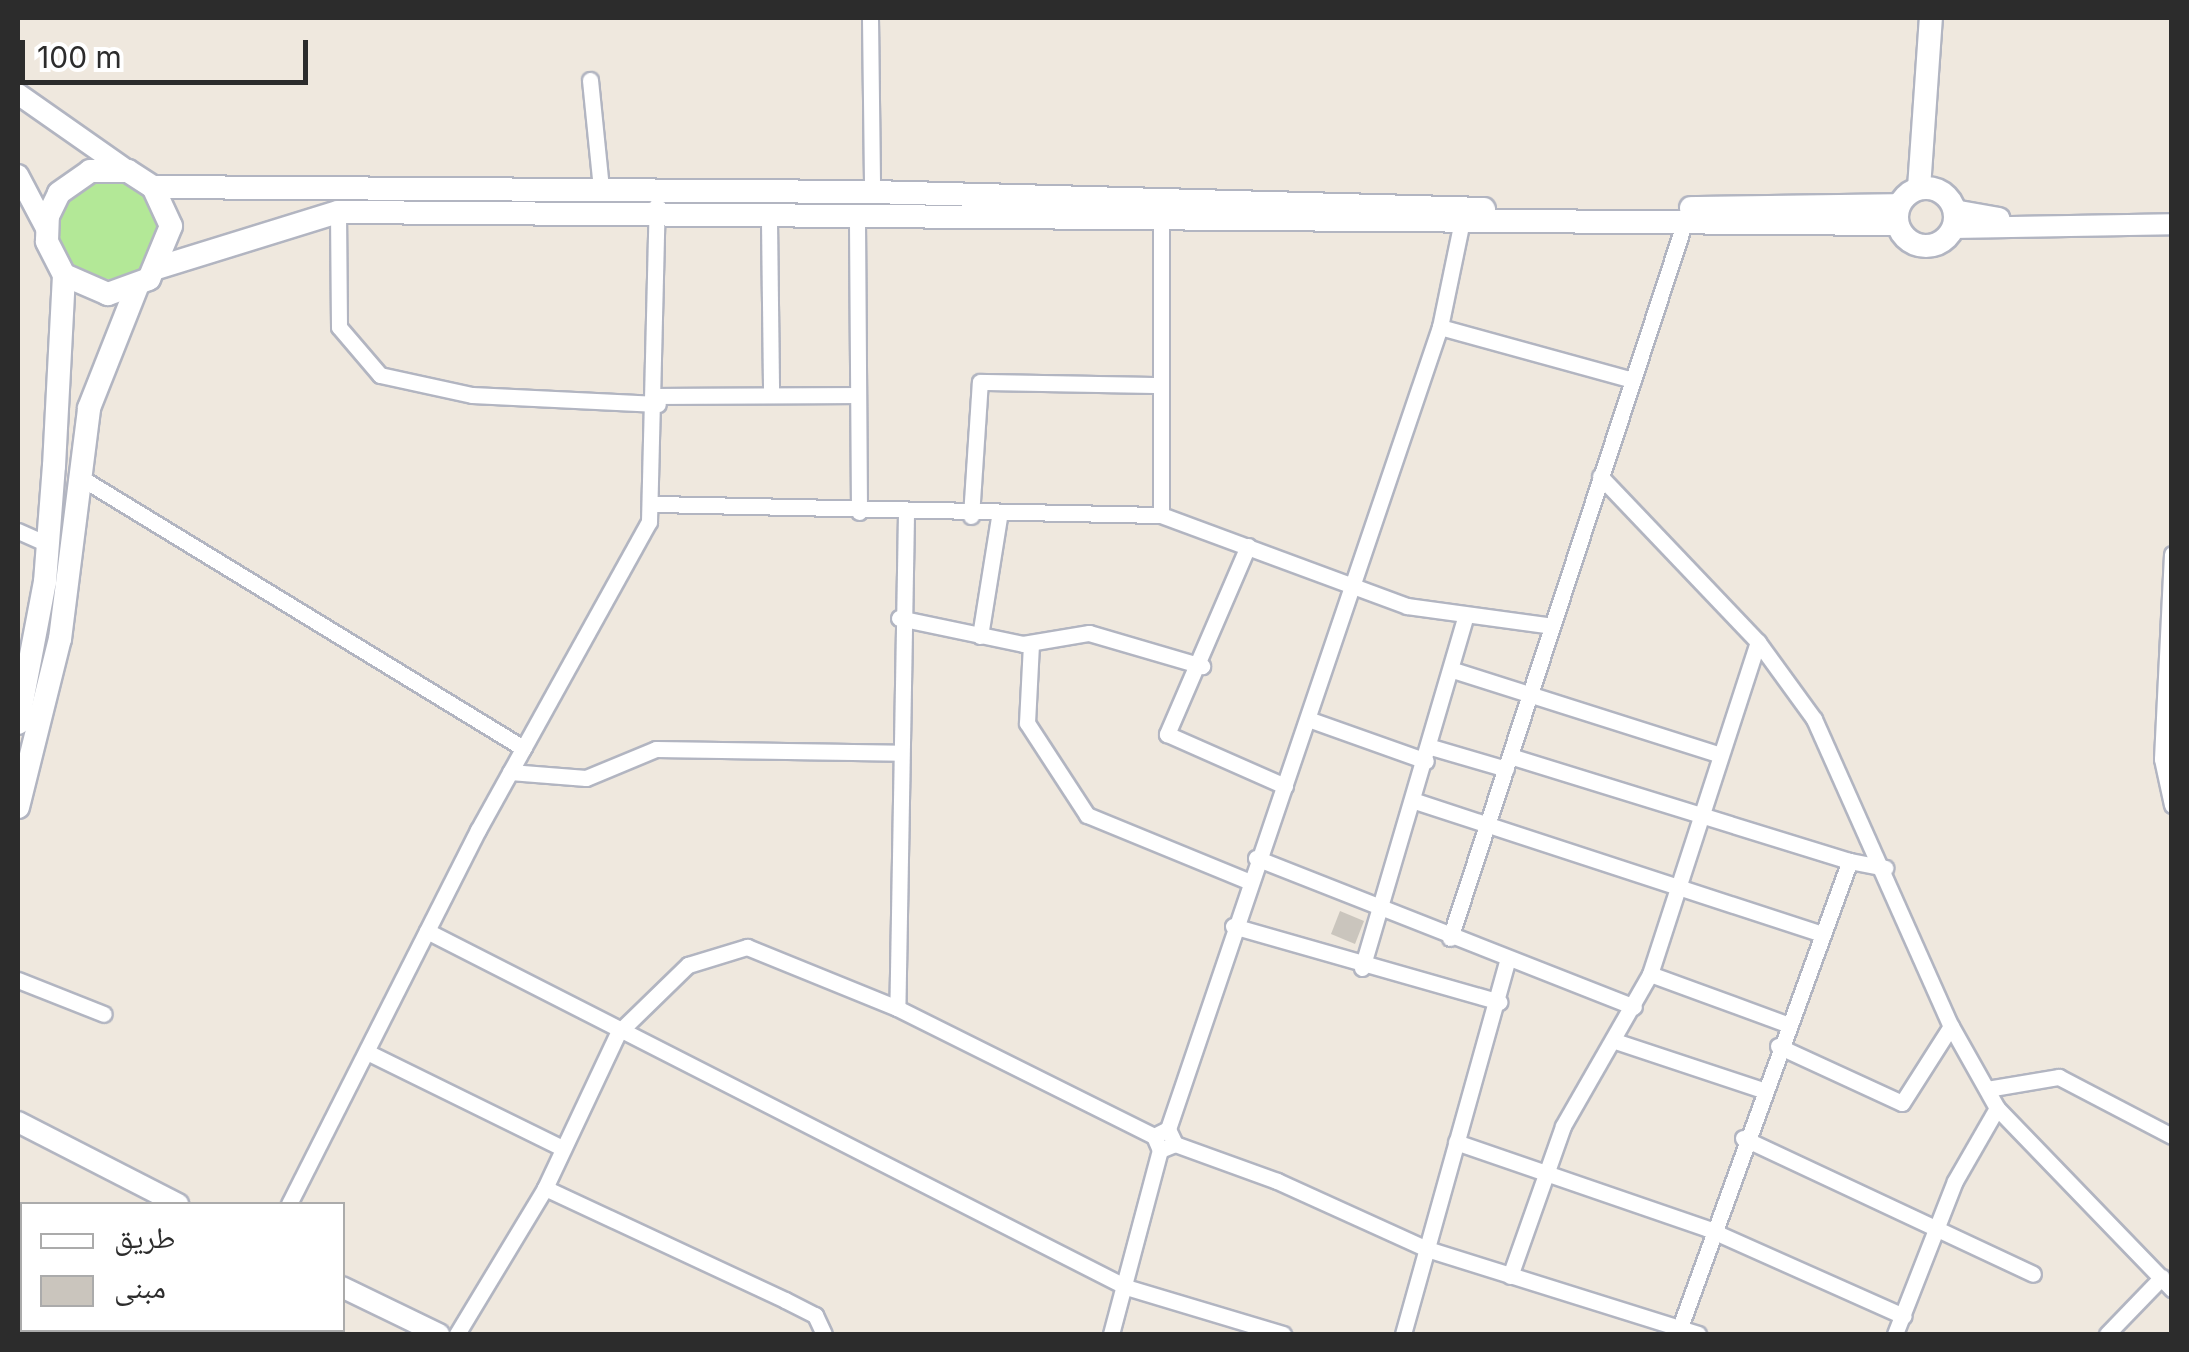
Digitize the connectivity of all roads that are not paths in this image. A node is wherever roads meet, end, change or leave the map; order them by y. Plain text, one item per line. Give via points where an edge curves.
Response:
1 (870, 18) edge
2 (1931, 18) edge
3 (590, 80) dead end
4 (18, 94) edge
5 (128, 171) junction
6 (18, 175) edge
7 (153, 188) junction
8 (601, 188) junction
9 (1928, 189) junction
10 (657, 191) junction
11 (872, 192) junction
12 (338, 212) junction
13 (1898, 214) junction
14 (658, 216) junction
15 (1463, 216) junction
16 (1953, 219) junction
17 (768, 220) junction
18 (858, 222) junction
19 (1161, 222) junction
20 (1684, 224) junction
21 (2172, 224) edge
22 (46, 228) junction
23 (160, 267) junction
24 (64, 275) junction
25 (137, 287) junction
26 (1440, 327) junction
27 (1633, 380) junction
28 (1160, 385) junction
29 (771, 394) junction
30 (858, 395) junction
31 (659, 400) junction
32 (78, 476) junction
33 (1600, 476) junction
34 (655, 504) junction
35 (859, 512) junction
36 (906, 514) junction
37 (1160, 515) junction
38 (971, 516) junction
39 (998, 518) junction
40 (18, 531) edge
41 (47, 544) junction
42 (1248, 546) junction
43 (2172, 554) edge
44 (1350, 584) junction
45 (899, 618) junction
46 (1465, 618) junction
47 (1546, 625) junction
48 (980, 636) junction
49 (1758, 642) junction
50 (1031, 644) junction
51 (1202, 666) junction
52 (1453, 670) junction
53 (1530, 692) junction
54 (1308, 719) junction
55 (18, 723) edge
56 (523, 748) junction
57 (901, 753) junction
58 (1428, 754) junction
59 (1718, 754) junction
60 (1508, 763) junction
61 (510, 772) junction
62 (1284, 786) junction
63 (1415, 801) junction
64 (2172, 804) edge
65 (18, 807) edge
66 (1700, 816) junction
67 (1490, 827) junction
68 (1256, 858) junction
69 (1850, 861) junction
70 (1885, 868) junction
71 (1248, 882) junction
72 (1678, 892) junction
73 (1376, 910) junction
74 (1232, 926) junction
75 (427, 931) junction
76 (1822, 934) junction
77 (1450, 938) junction
78 (1506, 964) junction
79 (1362, 968) junction
80 (1650, 974) junction
81 (18, 980) edge
82 (1499, 1002) junction
83 (897, 1008) junction
84 (1634, 1008) junction
85 (104, 1014) dead end
86 (1787, 1024) junction
87 (1951, 1026) junction
88 (618, 1033) junction
89 (1618, 1042) junction
90 (1778, 1046) junction
91 (367, 1052) junction
92 (1762, 1090) junction
93 (1986, 1090) junction
94 (1997, 1108) junction
95 (18, 1122) edge
96 (2170, 1130) edge
97 (1743, 1138) junction
98 (1164, 1140) junction
99 (1456, 1142) junction
100 (562, 1148) junction
101 (1547, 1170) junction
102 (544, 1188) junction
103 (174, 1202) edge
104 (290, 1202) edge
105 (1938, 1224) junction
106 (1708, 1229) junction
107 (1428, 1249) junction
108 (2033, 1274) dead end
109 (1510, 1276) junction
110 (2167, 1283) edge
111 (345, 1288) edge
112 (1126, 1288) junction
113 (1904, 1316) junction
114 (1679, 1330) junction
115 (439, 1334) edge
116 (457, 1334) edge
117 (824, 1334) edge
118 (1111, 1334) edge
119 (1283, 1334) edge
120 (1404, 1334) edge
121 (1698, 1334) edge
122 (1896, 1334) edge
123 (2107, 1334) edge

1 - 11 street
2 - 9 main road
3 - 8 street
4 - 5 street
5 - 7 main road
5 - 22 main road via 90,171 68,184
6 - 22 street
7 - 8 main road
7 - 23 main road via 171,226
8 - 10 main road
9 - 13 main road
9 - 16 main road
10 - 11 main road
10 - 14 street
11 - 15 main road
12 - 14 main road
12 - 23 main road
12 - 31 street via 339,326 380,375 472,395
13 - 15 main road
13 - 16 main road via 1924,246
13 - 20 main road
14 - 17 main road
14 - 31 street
15 - 19 main road
15 - 20 main road
15 - 26 street
16 - 21 street
17 - 18 main road
17 - 29 street
18 - 19 main road
18 - 30 street
19 - 28 street
20 - 27 street
22 - 24 main road
23 - 25 main road
24 - 25 main road via 98,293
24 - 41 main road
25 - 32 main road via 89,408
26 - 27 street
26 - 44 street
27 - 33 street
28 - 37 street
28 - 38 street via 980,382
29 - 30 street
29 - 31 street
30 - 35 street
31 - 34 street
32 - 56 street
32 - 65 main road via 60,638
33 - 47 street
33 - 49 street
34 - 35 street
34 - 56 street
35 - 36 street
36 - 38 street
36 - 45 street
37 - 39 street
37 - 42 street
38 - 39 street
39 - 48 street
40 - 41 street
41 - 55 main road
42 - 44 street
42 - 51 street
43 - 64 street via 2162,759
44 - 46 street
44 - 54 street
45 - 48 street
45 - 57 street
46 - 47 street
46 - 52 street
47 - 53 street
48 - 50 street
49 - 59 street
49 - 70 street via 1814,719
50 - 51 street via 1089,632
50 - 71 street via 1027,723 1087,815
51 - 62 street via 1168,736
52 - 53 street
52 - 58 street
53 - 59 street
53 - 60 street
54 - 58 street
54 - 62 street
56 - 61 street
57 - 61 street via 656,750 586,778
57 - 83 street
58 - 60 street
58 - 63 street
59 - 66 street
60 - 66 street
60 - 67 street
61 - 75 street
62 - 68 street
63 - 67 street
63 - 73 street
66 - 69 street
66 - 72 street
67 - 72 street
67 - 77 street
68 - 71 street
68 - 73 street
69 - 70 street
69 - 76 street
70 - 87 street
71 - 74 street
72 - 76 street
72 - 80 street
73 - 77 street
73 - 79 street
74 - 79 street
74 - 98 street
75 - 88 street
75 - 91 street
76 - 86 street
77 - 78 street
78 - 82 street
78 - 84 street
79 - 82 street
80 - 84 street
80 - 86 street
81 - 85 street
82 - 99 street
83 - 88 street via 747,948 724,947 665,982
83 - 98 street
84 - 89 street
86 - 90 street
87 - 90 street via 1902,1103
87 - 93 street
88 - 100 street
88 - 112 street
89 - 92 street
89 - 101 street via 1572,1109
90 - 92 street
91 - 100 street
91 - 104 street
92 - 97 street
93 - 94 street
93 - 96 street via 2059,1077
94 - 105 street
94 - 110 street
95 - 103 street
97 - 105 street
97 - 106 street
98 - 107 street
98 - 112 street
99 - 101 street
99 - 107 street
100 - 102 street
101 - 106 street
101 - 109 street
102 - 116 street
102 - 117 street via 785,1300 815,1316
105 - 108 street
105 - 113 street
106 - 113 street
106 - 114 street
107 - 109 street
107 - 120 street
109 - 114 street
110 - 123 street
111 - 115 street
112 - 118 street
112 - 119 street
113 - 122 street
114 - 121 street

